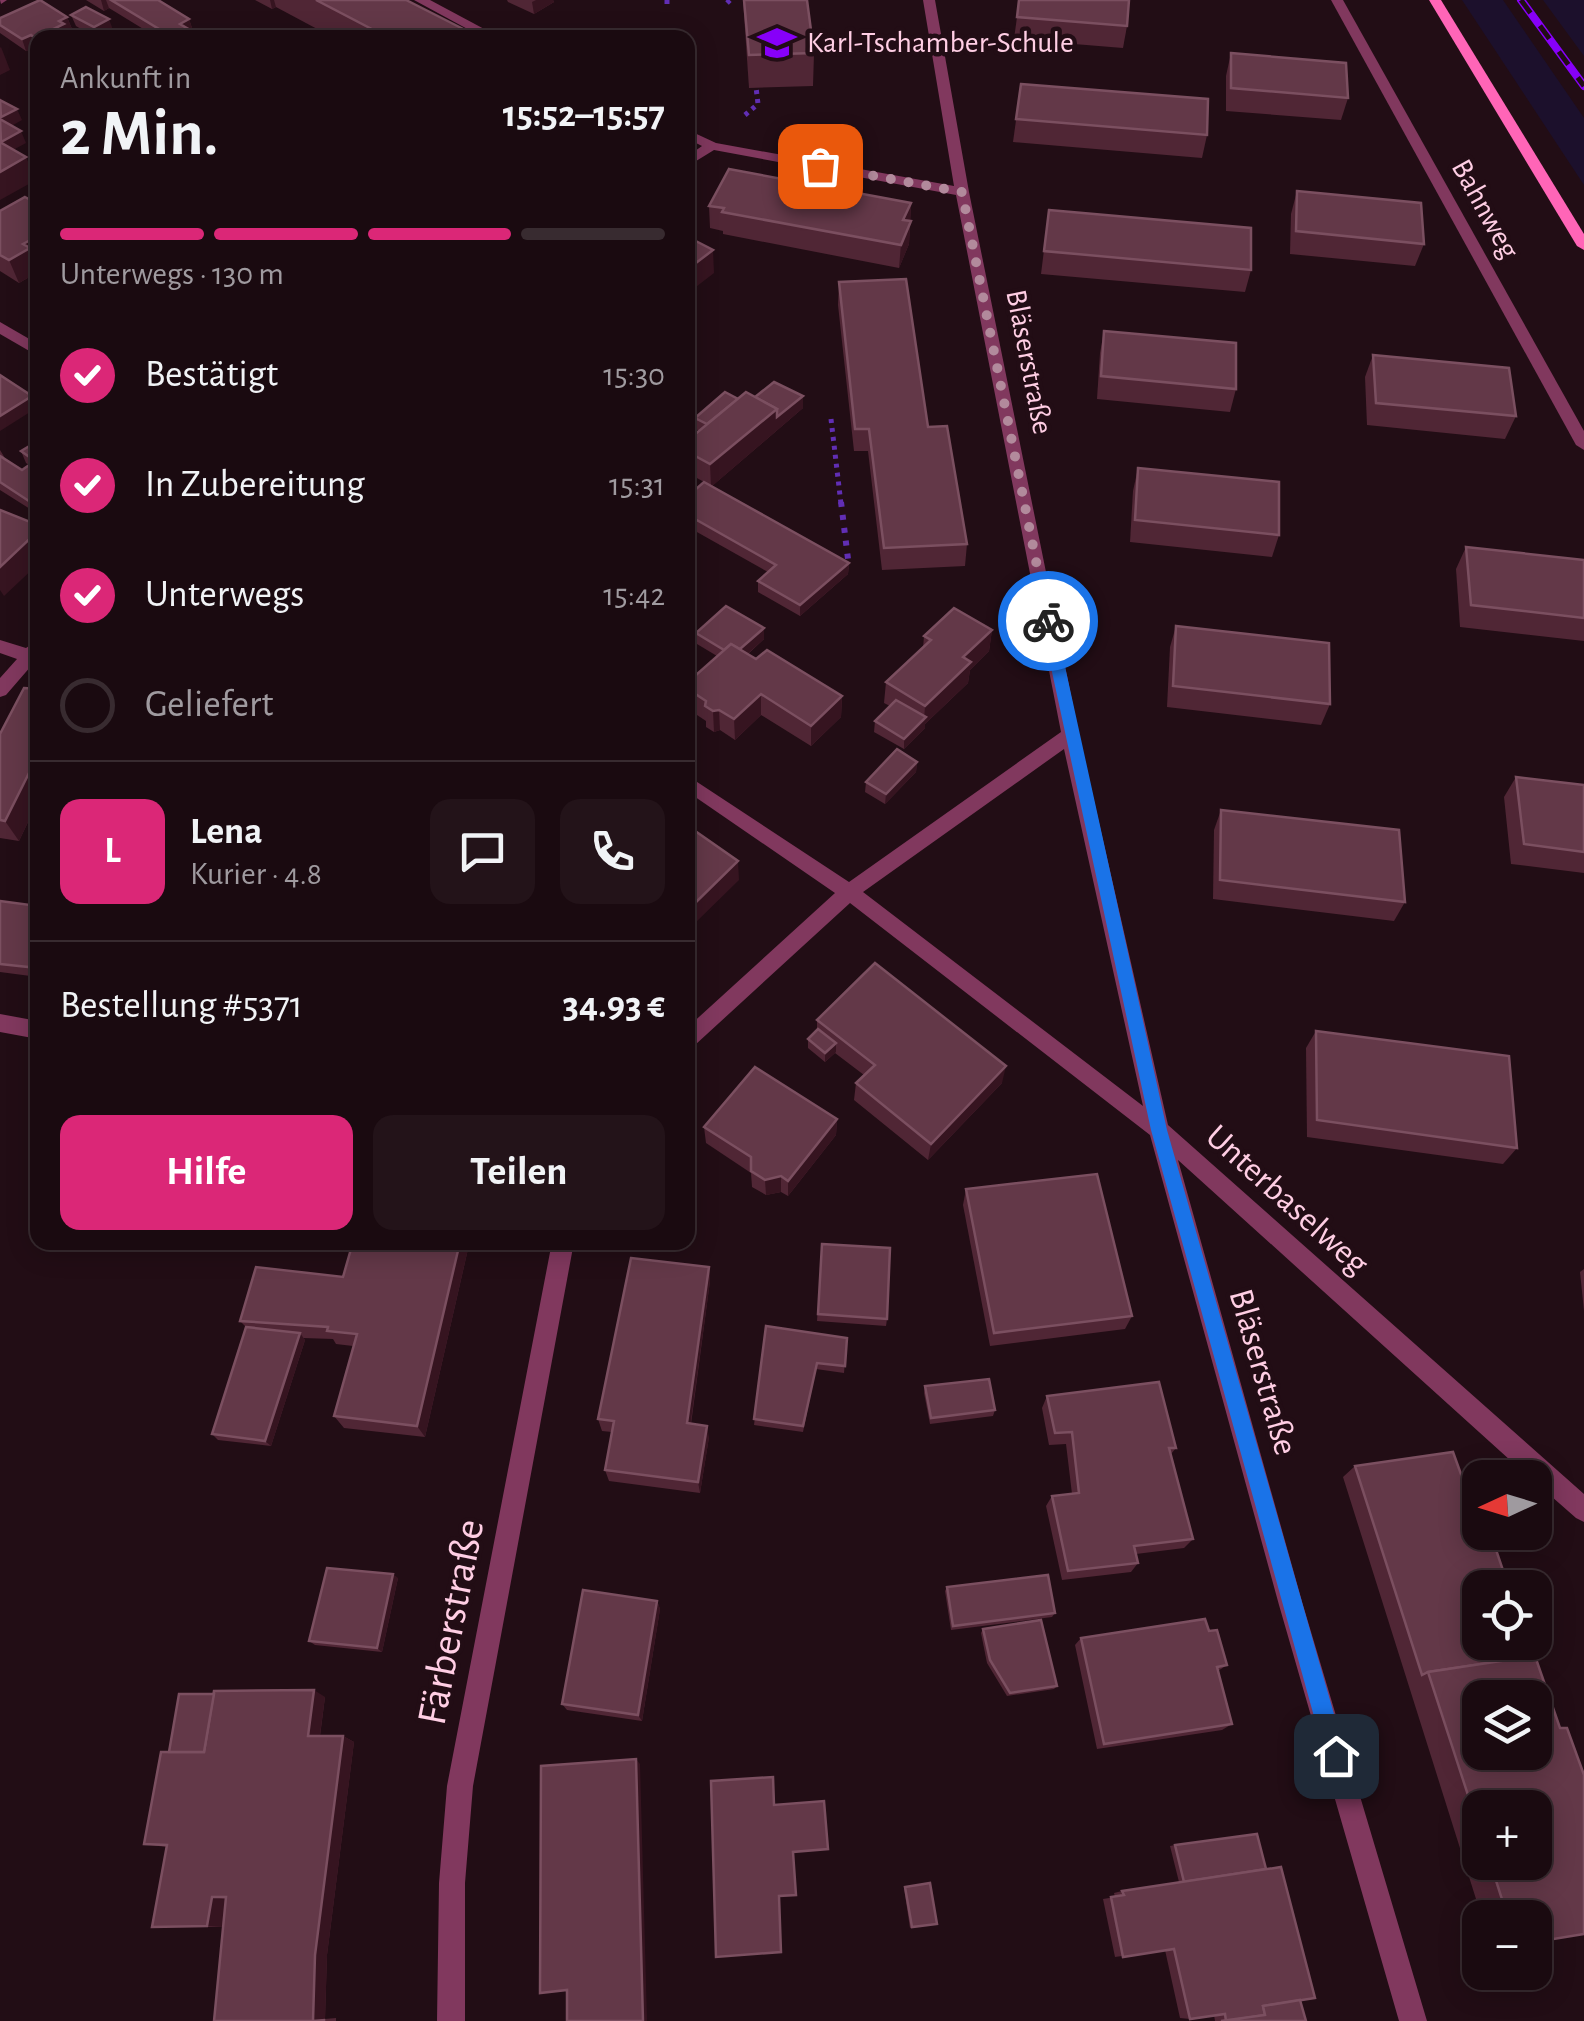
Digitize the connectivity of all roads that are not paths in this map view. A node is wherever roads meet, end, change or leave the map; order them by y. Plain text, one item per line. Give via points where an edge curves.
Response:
1 (420, 0) edge
2 (929, 0) edge
3 (1338, 0) edge
4 (1435, 0) edge
5 (479, 30) edge
6 (695, 138) edge
7 (712, 146) junction
8 (695, 157) edge
9 (962, 192) junction
10 (1584, 246) edge
11 (0, 327) edge
12 (30, 347) edge
13 (1584, 445) edge
14 (0, 646) edge
15 (30, 650) edge
16 (30, 654) edge
17 (0, 690) edge
18 (1070, 735) junction
19 (695, 788) edge
20 (849, 892) junction
21 (0, 1023) edge
22 (30, 1029) edge
23 (695, 1033) edge
24 (1159, 1130) junction
25 (562, 1250) edge
26 (1584, 1510) edge
27 (451, 2021) edge
28 (1413, 2021) edge

1 - 5 street
2 - 9 street, Bläserstraße
3 - 13 street, Bahnweg
4 - 10 street
6 - 7 street
7 - 8 street
7 - 9 street
9 - 18 street, Bläserstraße
11 - 12 street
14 - 15 street
16 - 17 street
18 - 20 street
18 - 24 street, Bläserstraße
19 - 20 street, Unterbaselweg
20 - 23 street
20 - 24 street, Unterbaselweg
21 - 22 street
24 - 26 street, Unterbaselweg
24 - 28 street, Bläserstraße
25 - 27 street, Färberstraße via 460,1786

